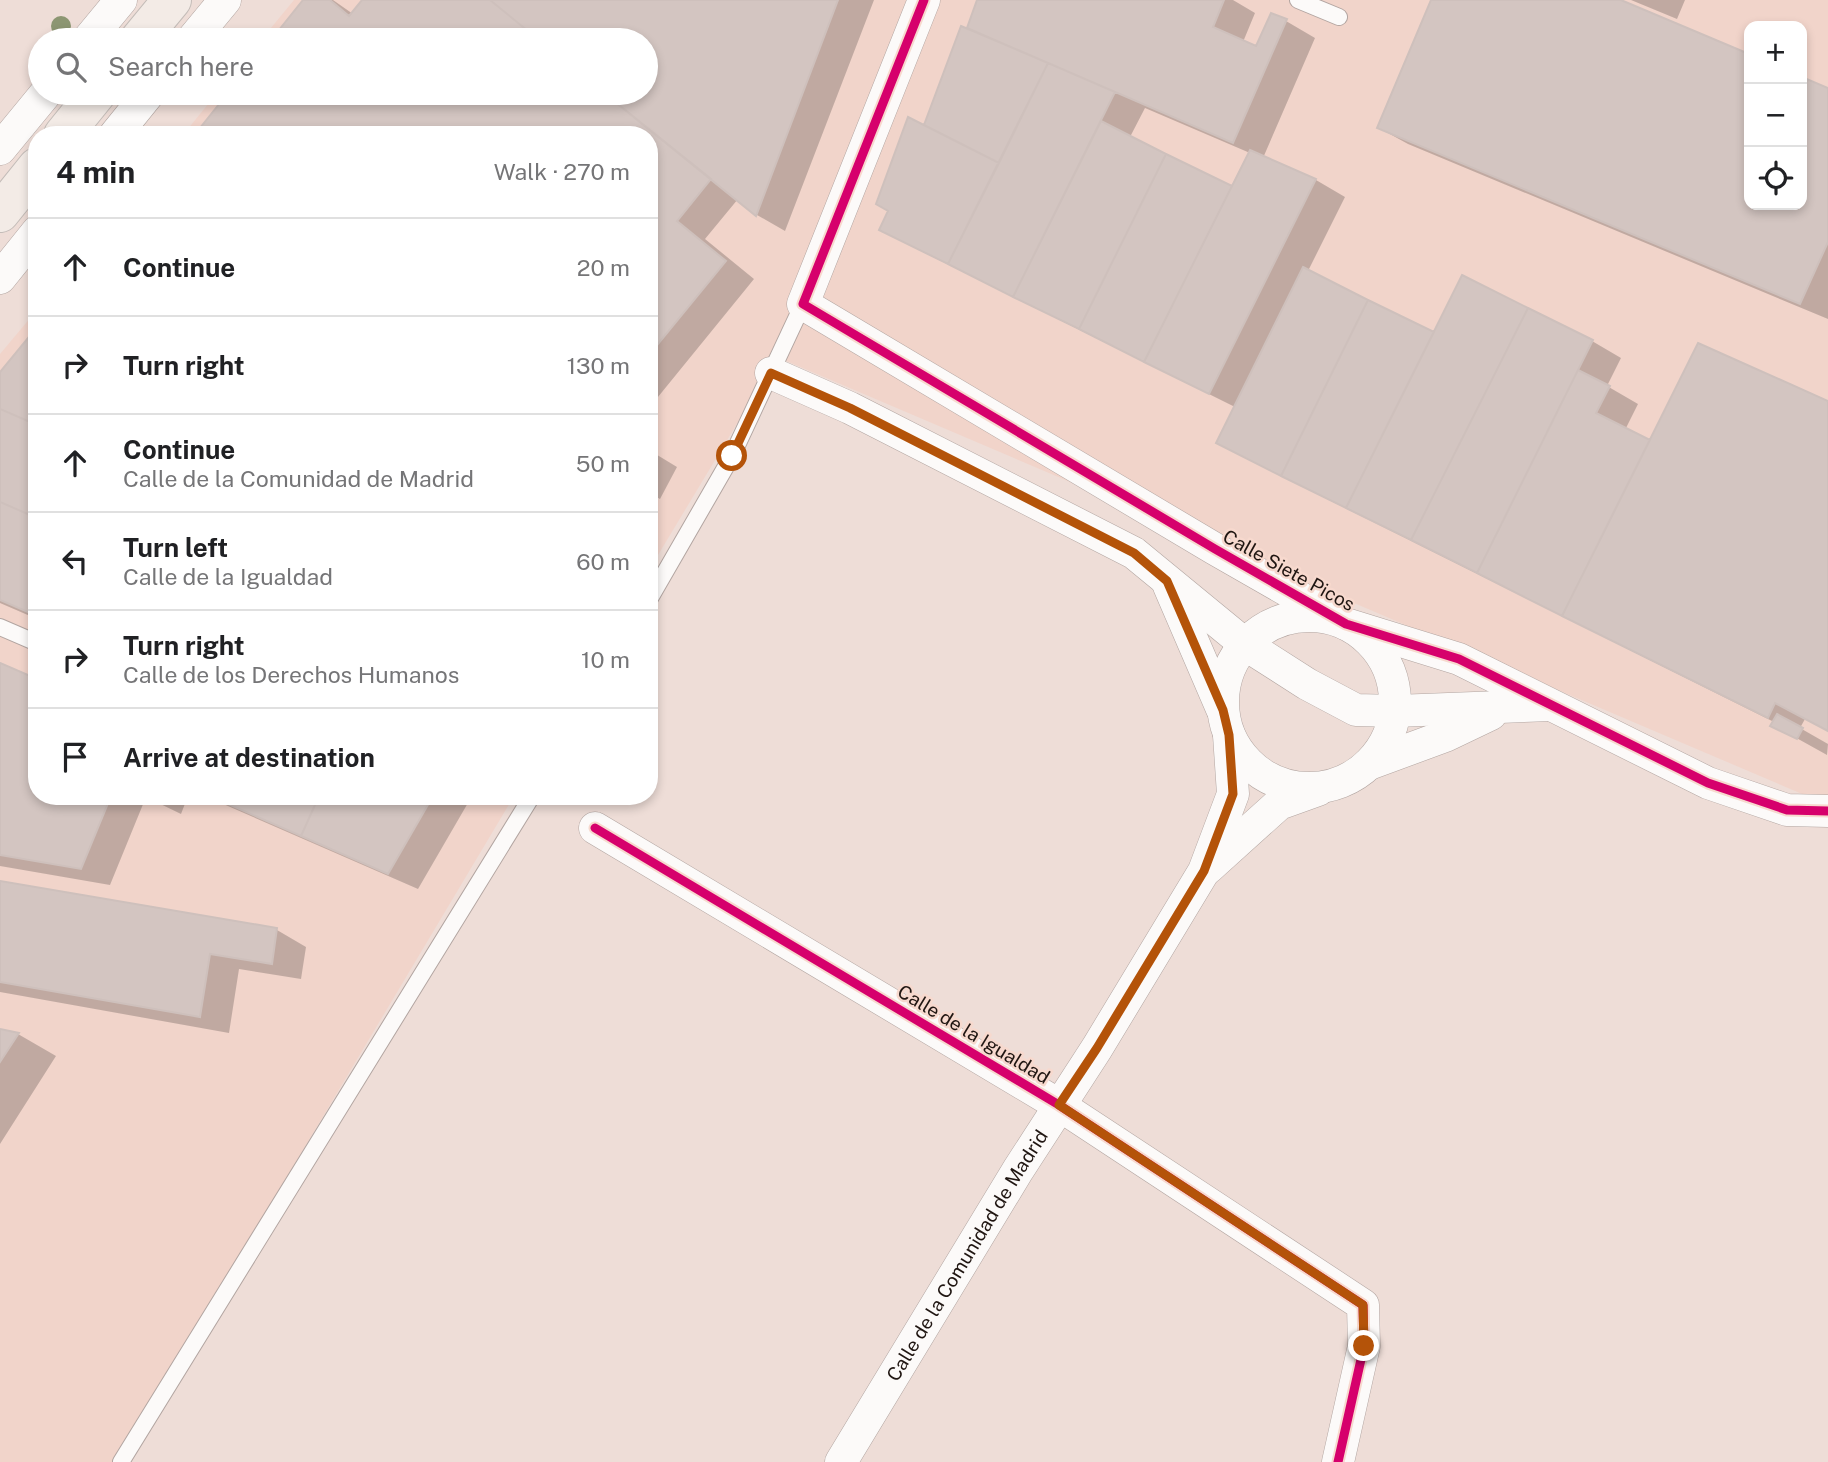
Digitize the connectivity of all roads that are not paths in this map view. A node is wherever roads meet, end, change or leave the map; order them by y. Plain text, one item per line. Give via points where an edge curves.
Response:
1 (121, 0) edge
2 (172, 0) edge
3 (225, 0) edge
4 (924, 0) edge
5 (1298, 0) edge
6 (1339, 18) dead end
7 (98, 28) edge
8 (149, 28) edge
9 (202, 28) edge
10 (36, 105) edge
11 (87, 105) edge
12 (139, 105) edge
13 (70, 126) edge
14 (122, 126) edge
15 (0, 149) edge
16 (28, 178) edge
17 (0, 213) edge
18 (28, 243) edge
19 (0, 278) edge
20 (803, 304) junction
21 (771, 373) junction
22 (1167, 581) junction
23 (658, 584) edge
24 (1346, 624) junction
25 (0, 627) edge
26 (28, 639) edge
27 (1246, 645) junction
28 (1550, 705) junction
29 (1501, 708) junction
30 (1396, 711) junction
31 (1226, 723) junction
32 (1369, 764) junction
33 (1328, 787) junction
34 (526, 805) edge
35 (1828, 811) edge
36 (595, 828) dead end
37 (1204, 871) junction
38 (1059, 1105) junction
39 (121, 1462) edge
40 (841, 1462) edge
41 (1338, 1462) edge

1 - 7 street
2 - 8 main road
3 - 9 street
4 - 20 street
5 - 6 lane
10 - 15 street
11 - 13 main road
12 - 14 street
16 - 17 main road
18 - 19 street
20 - 21 lane
20 - 24 street, Calle Siete Picos
21 - 22 street via 850,408 1134,553
21 - 23 lane via 732,456
22 - 27 street
22 - 31 street
24 - 27 street via 1317,616 1286,619 1259,632
24 - 28 street, Calle Siete Picos via 1459,659
24 - 30 street via 1382,654 1394,682
25 - 26 lane
27 - 30 street via 1356,710
27 - 31 street via 1225,680
28 - 29 street
28 - 35 street, Calle Siete Picos via 1708,783 1787,810
29 - 30 street
29 - 32 street via 1445,736
30 - 32 street via 1387,741
31 - 33 street via 1245,761 1269,779 1298,788
31 - 37 street via 1233,794
32 - 33 street
33 - 37 street via 1279,804
34 - 39 lane
36 - 38 street, Calle de la Igualdad
37 - 38 street, Calle de la Comunidad de Madrid
38 - 40 street, Calle de la Comunidad de Madrid
38 - 41 street, Calle de la Igualdad via 1363,1305 1364,1346

